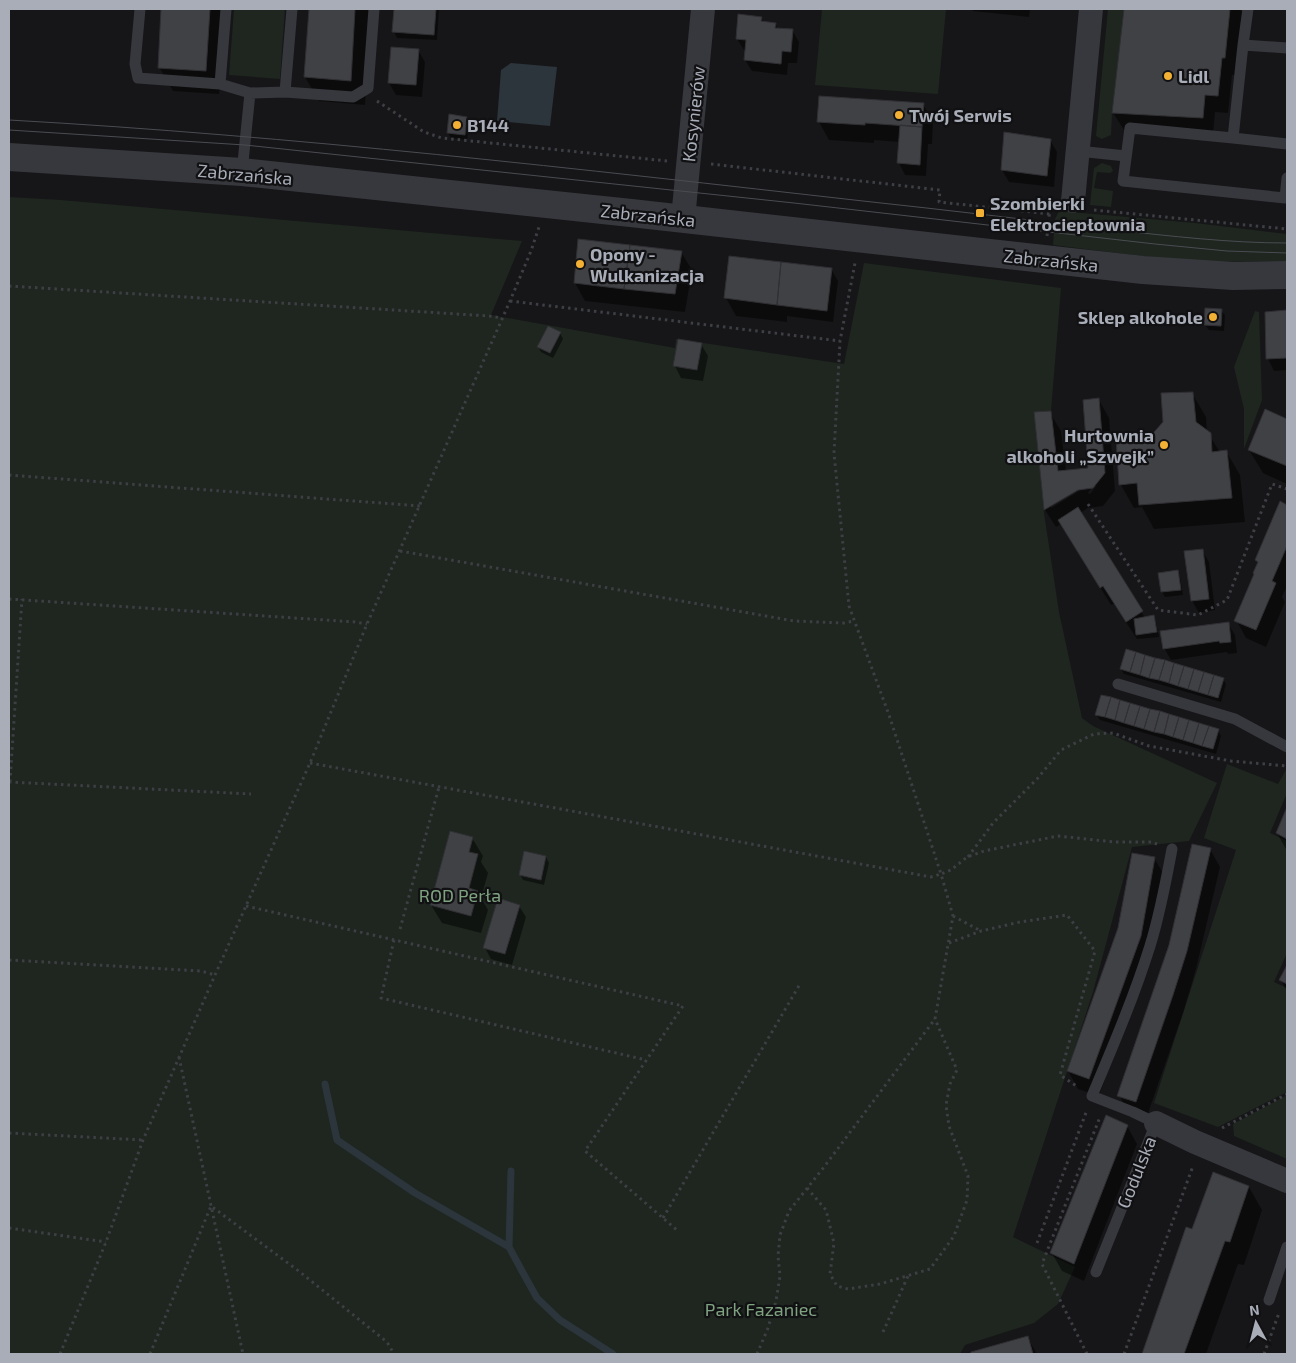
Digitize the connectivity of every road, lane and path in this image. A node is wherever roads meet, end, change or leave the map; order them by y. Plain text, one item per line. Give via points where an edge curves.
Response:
1 (140, 9) edge
2 (226, 9) edge
3 (292, 9) edge
4 (374, 9) edge
5 (703, 9) edge
6 (1091, 9) edge
7 (1248, 9) edge
8 (1243, 45) junction
9 (1287, 48) edge
10 (220, 84) junction
11 (285, 92) junction
12 (250, 93) junction
13 (360, 93) junction
14 (1233, 138) junction
15 (1287, 144) edge
16 (1078, 151) junction
17 (1126, 156) junction
18 (9, 157) edge
19 (668, 162) dead end
20 (709, 164) dead end
21 (242, 172) junction
22 (1287, 178) edge
23 (545, 205) junction
24 (1074, 206) junction
25 (683, 219) junction
26 (1287, 230) edge
27 (858, 238) junction
28 (1287, 275) edge
29 (9, 286) edge
30 (510, 300) junction
31 (502, 318) junction
32 (840, 341) junction
33 (9, 476) edge
34 (1287, 489) edge
35 (1088, 504) dead end
36 (420, 506) junction
37 (400, 551) junction
38 (9, 598) edge
39 (22, 599) junction
40 (854, 622) junction
41 (367, 624) junction
42 (1118, 684) dead end
43 (1287, 747) edge
44 (310, 763) junction
45 (1287, 766) edge
46 (9, 782) edge
47 (438, 787) junction
48 (251, 794) dead end
49 (1172, 849) joint
50 (967, 857) junction
51 (941, 874) junction
52 (246, 906) junction
53 (953, 916) junction
54 (400, 929) dead end
55 (981, 931) junction
56 (394, 940) junction
57 (949, 943) junction
58 (9, 960) edge
59 (215, 975) junction
60 (800, 984) dead end
61 (935, 1019) junction
62 (179, 1056) junction
63 (646, 1060) junction
64 (1287, 1094) edge
65 (1092, 1096) junction
66 (1102, 1112) dead end
67 (1156, 1123) junction
68 (9, 1133) edge
69 (143, 1140) junction
70 (1194, 1154) junction
71 (1287, 1182) edge
72 (807, 1188) junction
73 (211, 1206) junction
74 (663, 1218) junction
75 (9, 1228) edge
76 (678, 1230) dead end
77 (106, 1242) junction
78 (1037, 1243) dead end
79 (1287, 1247) edge
80 (1096, 1272) dead end
81 (908, 1276) junction
82 (1269, 1300) dead end
83 (1281, 1308) dead end
84 (883, 1332) dead end
85 (60, 1354) edge
86 (150, 1354) edge
87 (243, 1354) edge
88 (394, 1354) edge
89 (757, 1354) edge
90 (1087, 1354) edge
91 (1124, 1354) edge
92 (1264, 1354) edge

1 - 10 lane via 135,64 138,78
2 - 10 lane
3 - 11 lane
4 - 13 lane via 368,88
5 - 25 street, Kosynierów
6 - 16 street
7 - 8 lane
8 - 9 lane
8 - 14 lane
10 - 12 lane
11 - 12 lane
11 - 13 lane via 353,97
12 - 21 lane
13 - 19 path via 424,132 442,138
14 - 15 lane
14 - 17 lane via 1130,128
16 - 17 lane
16 - 24 street
17 - 22 lane via 1123,181 1285,198
18 - 21 street, Zabrzańska
20 - 24 path via 940,190 939,202 1050,214 1050,205
21 - 23 street, Zabrzańska
23 - 25 street, Zabrzańska
23 - 30 path via 531,251
24 - 26 path
25 - 27 street, Zabrzańska
27 - 28 street, Zabrzańska via 1143,270 1233,276
27 - 32 path
29 - 31 path
30 - 31 path
30 - 32 path
31 - 36 path
32 - 40 path via 834,453 848,606
33 - 36 path
34 - 35 path via 1272,484 1226,600 1198,615 1158,610
36 - 37 path
37 - 40 path via 794,621
37 - 41 path
38 - 39 path
39 - 41 path
39 - 46 path
40 - 51 path
41 - 44 path
42 - 43 lane via 1234,719
44 - 47 path
44 - 52 path
45 - 50 path via 1231,762 1163,749 1114,733 1094,734 1061,750 993,823
46 - 48 path
47 - 51 path via 931,877
47 - 54 path
49 - 50 path via 1151,842 1058,836
49 - 65 lane via 1150,945 1124,1020
50 - 51 path
51 - 53 path
52 - 56 path
52 - 59 path
53 - 55 path
53 - 57 path
55 - 57 path
55 - 65 path via 1067,915 1095,951 1060,1075
56 - 63 path via 381,998
56 - 63 path via 682,1006
57 - 61 path
58 - 59 path via 201,971
59 - 62 path
60 - 74 path
61 - 72 path
61 - 81 path via 957,1070 946,1105 949,1126 968,1176 967,1200 954,1236 930,1269
62 - 69 path
62 - 73 path
63 - 74 path via 585,1151
64 - 70 path
65 - 67 lane
65 - 78 path
66 - 90 path via 1042,1264
67 - 70 street, Godulska
67 - 80 lane, Godulska
68 - 69 path
69 - 77 path
70 - 71 street, Godulska
70 - 91 path
72 - 81 path via 826,1210 834,1243 830,1274 837,1286 848,1288 880,1284
72 - 89 path via 789,1211 780,1236 776,1301
73 - 86 path
73 - 87 path
73 - 88 path via 387,1342
74 - 76 path
75 - 77 path
77 - 85 path
79 - 82 lane
81 - 84 path
83 - 92 path

